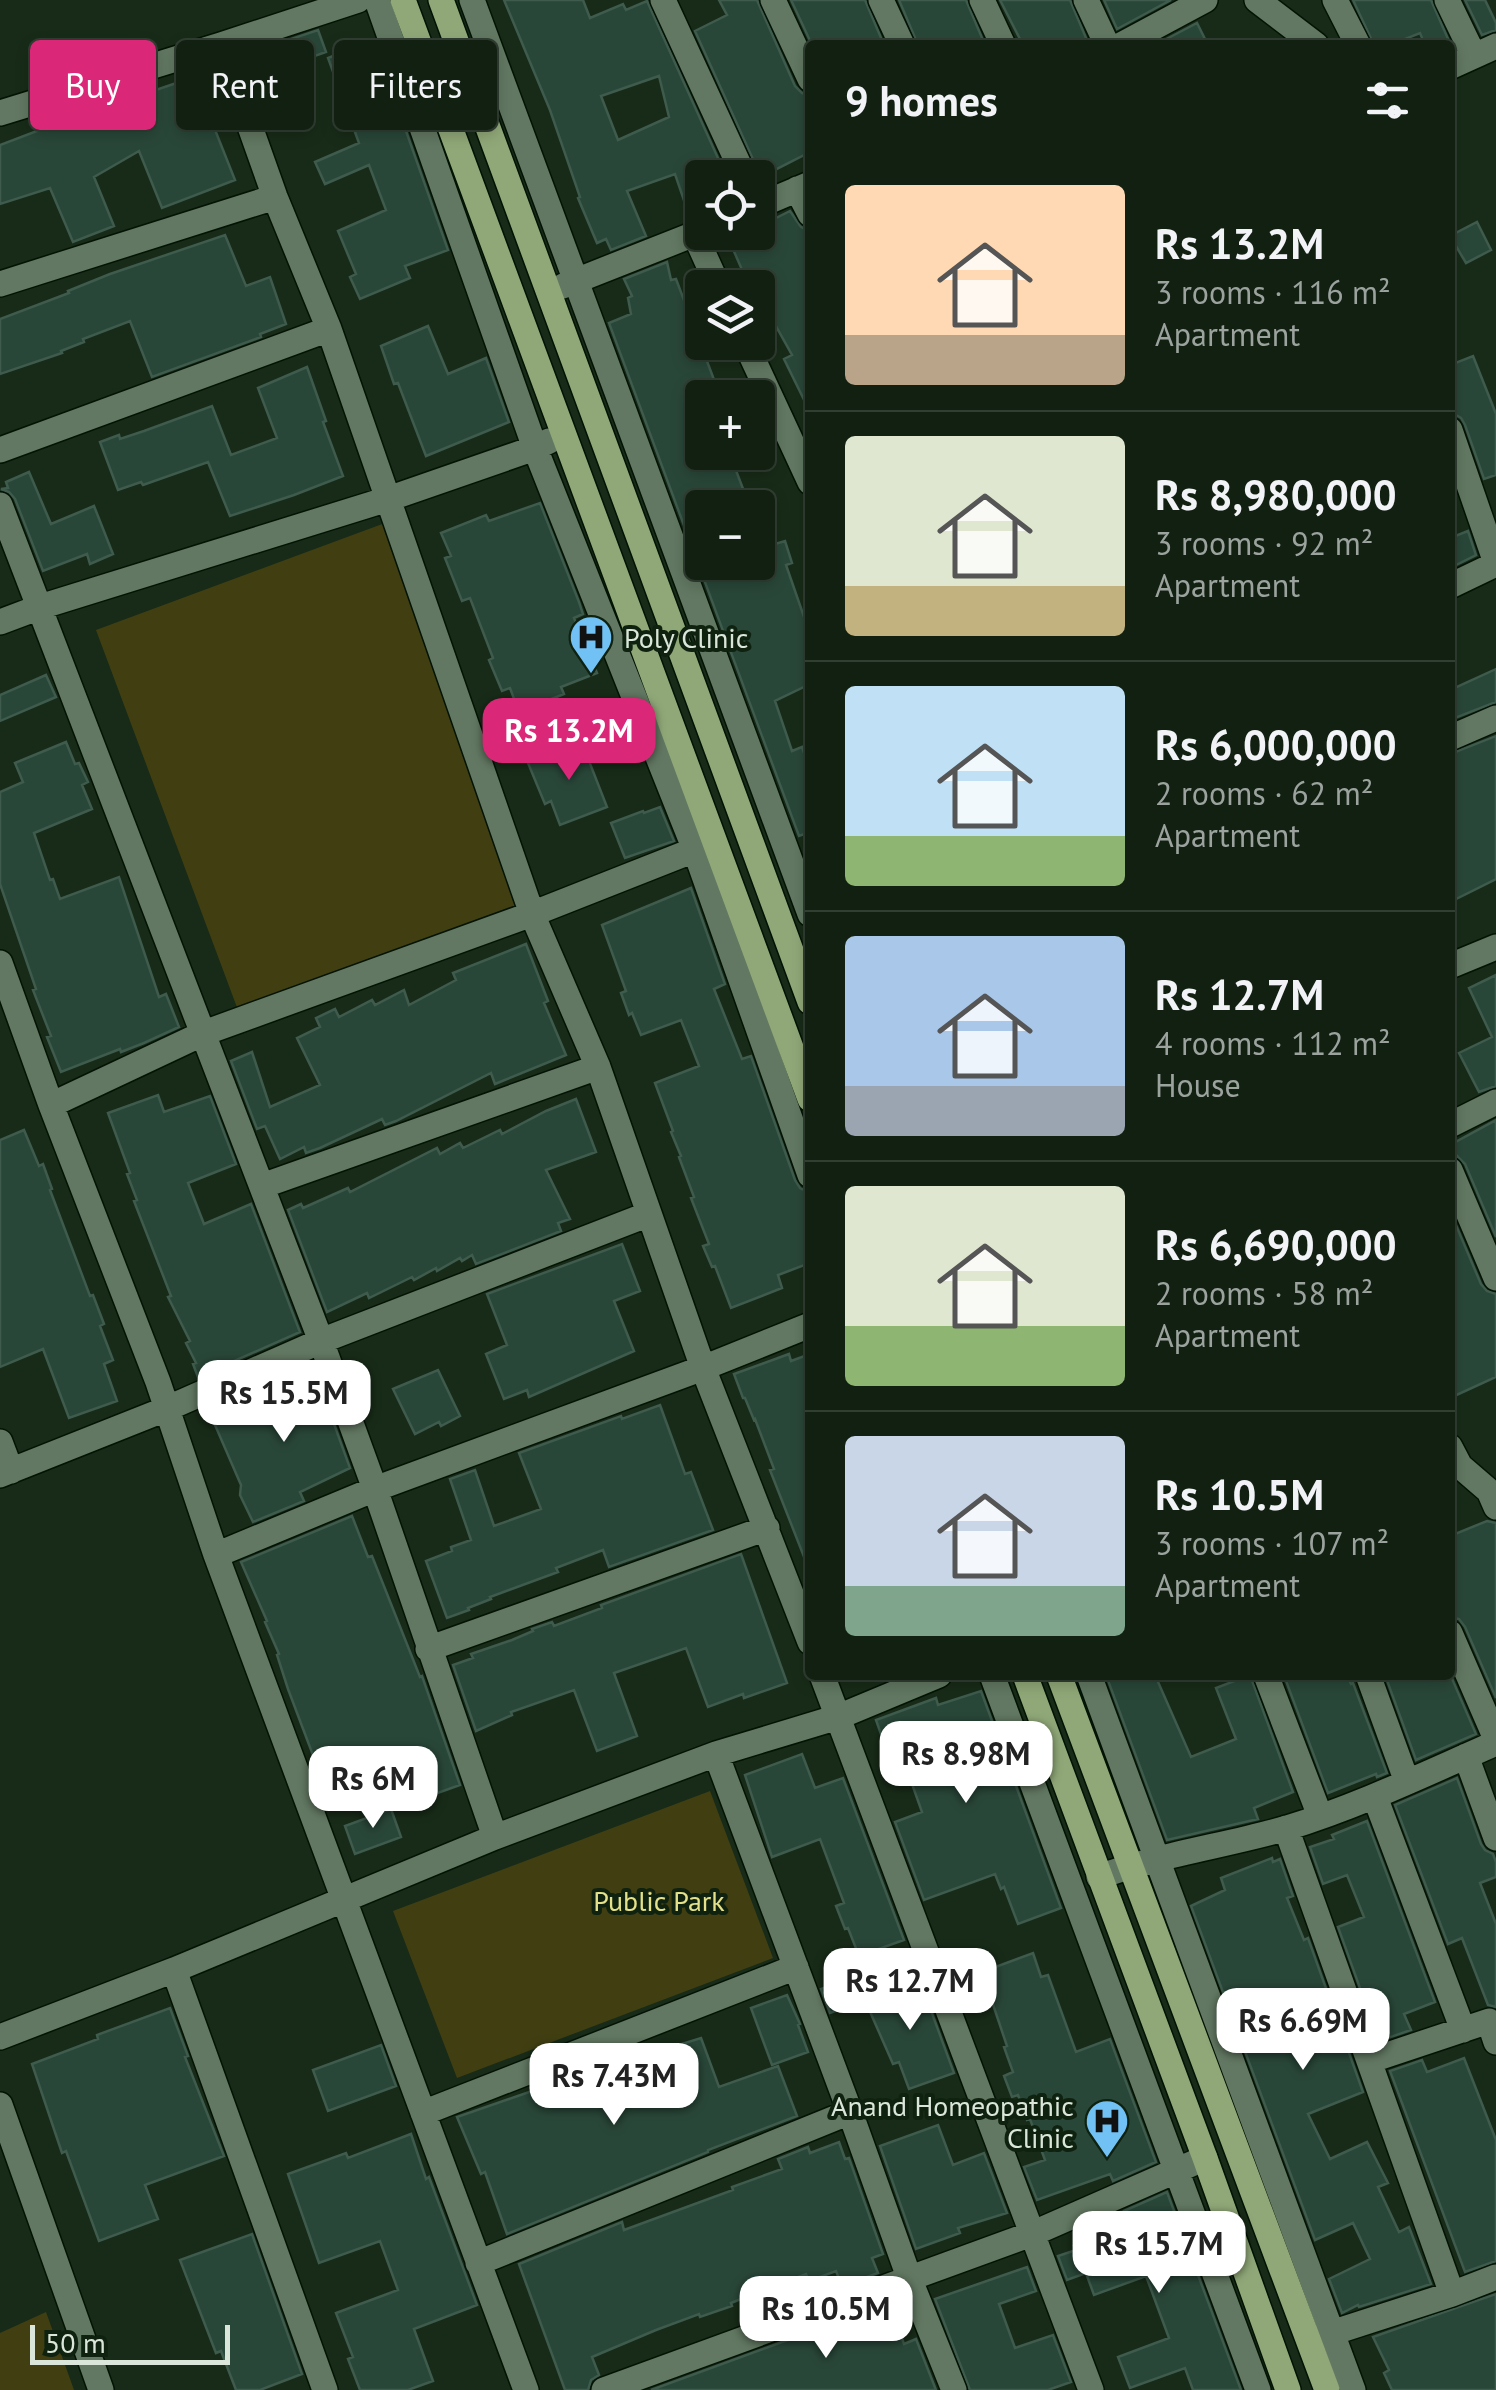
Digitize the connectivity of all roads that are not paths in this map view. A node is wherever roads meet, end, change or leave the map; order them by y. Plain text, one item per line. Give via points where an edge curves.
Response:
1 (358, 0) edge
2 (377, 0) edge
3 (404, 0) edge
4 (441, 0) edge
5 (472, 0) edge
6 (664, 0) edge
7 (773, 0) edge
8 (881, 0) edge
9 (982, 0) edge
10 (1086, 0) edge
11 (1204, 0) edge
12 (1256, 0) edge
13 (1335, 0) edge
14 (1447, 0) edge
15 (1152, 38) edge
16 (239, 40) edge
17 (900, 40) edge
18 (1001, 40) edge
19 (1105, 40) edge
20 (1309, 40) edge
21 (1355, 40) edge
22 (1488, 57) edge
23 (176, 60) edge
24 (1455, 67) edge
25 (805, 68) edge
26 (0, 113) edge
27 (251, 130) edge
28 (738, 160) edge
29 (804, 187) edge
30 (275, 197) junction
31 (775, 198) edge
32 (685, 238) edge
33 (576, 281) junction
34 (0, 284) edge
35 (548, 291) junction
36 (329, 329) junction
37 (753, 360) edge
38 (562, 434) junction
39 (1455, 444) edge
40 (535, 448) junction
41 (0, 450) edge
42 (805, 471) edge
43 (388, 499) junction
44 (0, 505) edge
45 (1496, 563) edge
46 (1455, 584) edge
47 (40, 608) junction
48 (0, 622) edge
49 (1496, 718) edge
50 (1455, 736) edge
51 (705, 846) junction
52 (800, 858) edge
53 (763, 870) junction
54 (805, 886) edge
55 (532, 914) junction
56 (1496, 947) edge
57 (0, 963) edge
58 (1455, 964) edge
59 (805, 988) edge
60 (204, 1034) junction
61 (598, 1067) junction
62 (805, 1087) edge
63 (1496, 1102) edge
64 (51, 1106) junction
65 (1455, 1122) edge
66 (805, 1159) edge
67 (1455, 1182) edge
68 (262, 1186) junction
69 (649, 1214) junction
70 (1496, 1278) edge
71 (805, 1326) edge
72 (321, 1341) junction
73 (702, 1368) junction
74 (166, 1409) junction
75 (0, 1442) edge
76 (1455, 1456) edge
77 (6, 1473) edge
78 (375, 1489) junction
79 (1496, 1507) edge
80 (767, 1528) junction
81 (216, 1556) junction
82 (805, 1629) edge
83 (1455, 1645) edge
84 (428, 1648) junction
85 (824, 1680) edge
86 (927, 1680) edge
87 (994, 1680) edge
88 (1027, 1680) edge
89 (1061, 1680) edge
90 (1090, 1680) edge
91 (1268, 1680) edge
92 (1370, 1680) edge
93 (838, 1716) junction
94 (1496, 1741) edge
95 (716, 1754) junction
96 (1466, 1756) junction
97 (1407, 1782) junction
98 (1375, 1797) junction
99 (1320, 1816) junction
100 (1286, 1828) junction
101 (495, 1837) junction
102 (1496, 1838) edge
103 (1156, 1858) junction
104 (1130, 1865) junction
105 (1100, 1877) junction
106 (344, 1900) junction
107 (796, 1967) junction
108 (174, 1970) junction
109 (1463, 2030) junction
110 (0, 2038) edge
111 (1496, 2042) edge
112 (1369, 2062) junction
113 (0, 2105) edge
114 (850, 2112) junction
115 (422, 2114) junction
116 (1205, 2158) junction
117 (1175, 2170) junction
118 (1034, 2233) junction
119 (478, 2263) junction
120 (1496, 2277) edge
121 (910, 2280) junction
122 (1452, 2294) junction
123 (1321, 2336) junction
124 (101, 2390) edge
125 (325, 2390) edge
126 (526, 2390) edge
127 (604, 2390) edge
128 (954, 2390) edge
129 (1091, 2390) edge
130 (1258, 2390) edge
131 (1288, 2390) edge
132 (1327, 2390) edge
133 (1353, 2390) edge

1 - 16 street
2 - 40 street
3 - 38 main road
4 - 35 main road
5 - 33 street
6 - 28 street
7 - 25 street
8 - 17 street
9 - 18 street
10 - 19 street
11 - 15 street
12 - 20 street
13 - 21 street
14 - 22 street
22 - 24 street
23 - 26 street
27 - 30 street
29 - 31 street
30 - 34 street
30 - 36 street
32 - 33 street
33 - 35 street
33 - 52 street
35 - 53 main road
36 - 41 street
36 - 43 street
37 - 42 street
38 - 40 street
38 - 51 main road
39 - 45 street
40 - 43 street
40 - 51 street
43 - 47 street
43 - 55 street
44 - 47 street
45 - 46 street
47 - 48 street
47 - 60 street
49 - 50 street
51 - 55 street
51 - 62 main road
51 - 66 street
52 - 53 street
52 - 54 street
53 - 59 main road
55 - 60 street
55 - 61 street
56 - 58 street
57 - 64 street
60 - 64 street
60 - 68 street
61 - 68 street
61 - 69 street
63 - 65 street
64 - 74 street
67 - 70 street
68 - 72 street
69 - 72 street
69 - 73 street
71 - 73 street
72 - 74 street
72 - 78 street
73 - 78 street
73 - 80 street
74 - 77 street
74 - 81 street
75 - 77 street
76 - 79 street via 1489,1490
78 - 81 street
78 - 84 street
80 - 82 street
80 - 84 street
81 - 106 street
83 - 94 street
84 - 101 street
85 - 93 street
86 - 93 street
87 - 117 street
88 - 105 main road
89 - 104 main road
90 - 103 street
91 - 99 street
92 - 97 street
93 - 95 street
93 - 118 street
94 - 96 street
95 - 101 street
95 - 107 street
96 - 97 street
96 - 102 street
97 - 98 street
98 - 99 street
98 - 109 street
99 - 100 street
100 - 103 street
100 - 112 street
101 - 106 street
103 - 104 street
103 - 123 street
104 - 105 street
104 - 123 main road
105 - 116 main road
106 - 108 street
106 - 115 street
107 - 114 street
107 - 115 street
108 - 110 street
108 - 125 street
109 - 111 street via 1488,2021
109 - 112 street
112 - 122 street
113 - 124 street
114 - 119 street
114 - 121 street
115 - 119 street
116 - 117 street
116 - 131 main road
117 - 118 street
117 - 130 street
118 - 121 street
118 - 129 street
119 - 126 street
120 - 122 street
121 - 127 street
121 - 128 street
122 - 123 street
123 - 132 main road
123 - 133 street

